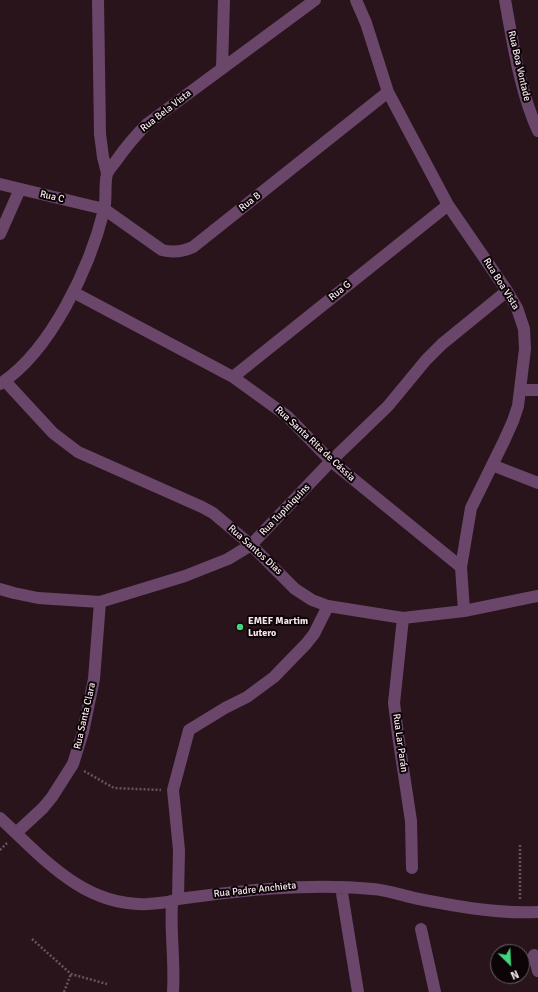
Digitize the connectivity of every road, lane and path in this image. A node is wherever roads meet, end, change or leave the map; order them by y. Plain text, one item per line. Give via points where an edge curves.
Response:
1 (98, 0) edge
2 (224, 0) edge
3 (315, 0) edge
4 (356, 0) edge
5 (505, 0) edge
6 (222, 68) junction
7 (388, 92) junction
8 (538, 132) edge
9 (107, 173) junction
10 (0, 184) edge
11 (20, 189) junction
12 (448, 205) junction
13 (104, 209) junction
14 (0, 234) edge
15 (507, 291) junction
16 (73, 292) junction
17 (233, 377) junction
18 (3, 382) edge
19 (520, 390) junction
20 (538, 390) edge
21 (331, 461) junction
22 (492, 465) junction
23 (538, 482) edge
24 (251, 545) junction
25 (461, 568) junction
26 (1, 592) edge
27 (538, 596) edge
28 (100, 602) junction
29 (328, 606) junction
30 (464, 611) junction
31 (403, 618) junction
32 (73, 764) junction
33 (173, 790) junction
34 (0, 818) edge
35 (16, 833) junction
36 (520, 845) dead end
37 (412, 868) dead end
38 (341, 887) junction
39 (175, 901) junction
40 (538, 912) edge
41 (520, 913) junction
42 (420, 929) dead end
43 (32, 939) dead end
44 (534, 955) dead end
45 (538, 971) edge
46 (71, 974) junction
47 (107, 984) dead end
48 (64, 992) edge
49 (173, 992) edge
50 (358, 992) edge
51 (435, 992) edge

1 - 9 street via 100,134
2 - 6 street
3 - 6 street, Rua Bela Vista
4 - 7 street, Rua Boa Vista
5 - 8 street, Rua Boa Vontade via 528,107
6 - 9 street, Rua Bela Vista via 147,124 129,142
7 - 12 street, Rua Boa Vista
7 - 13 street, Rua B via 187,250 162,250
9 - 13 street
10 - 11 street, Rua C
11 - 13 street, Rua C
11 - 14 street
12 - 15 street, Rua Boa Vista
12 - 17 street, Rua G
13 - 16 street via 90,254
15 - 19 street, Rua Boa Vista via 517,308 524,329 525,349
15 - 21 street, Rua Tupiniquins via 437,349 388,406
16 - 17 street, Rua Santa Rita de Cássia
16 - 18 street via 47,338 34,354
17 - 21 street, Rua Santa Rita de Cássia via 287,416
18 - 24 street, Rua Santos Dias via 53,433 78,452 202,507
19 - 20 street
19 - 22 street, Rua Boa Vista via 513,421
21 - 24 street, Rua Tupiniquins
21 - 25 street, Rua Santa Rita de Cássia
22 - 23 street
22 - 25 street, Rua Boa Vista via 471,508
24 - 28 street, Rua Tupiniquins via 228,559 185,576
24 - 29 street, Rua Santos Dias via 304,595
25 - 30 street, Rua Boa Vista
26 - 28 street, Rua Tupiniquins via 38,598
27 - 30 street, Rua Santos Dias
28 - 32 street, Rua Santa Clara via 94,679 83,732
29 - 31 street, Rua Santos Dias
29 - 33 street via 314,634 274,677 247,697 189,730
30 - 31 street, Rua Santos Dias
31 - 37 street, Rua Lar Parán via 394,703 411,821
32 - 33 path via 114,788
32 - 35 street, Rua Santa Clara via 43,808
33 - 39 street via 180,850
34 - 35 street, Rua Padre Anchieta
35 - 39 street, Rua Padre Anchieta via 55,869 80,888 94,894 134,904
36 - 41 path
38 - 39 street, Rua Padre Anchieta via 298,886 228,892
38 - 41 street, Rua Padre Anchieta via 374,889 490,911
38 - 50 street
39 - 49 street via 171,921
40 - 41 street, Rua Padre Anchieta
42 - 51 street
43 - 46 path
44 - 45 street
46 - 47 path
46 - 48 path

